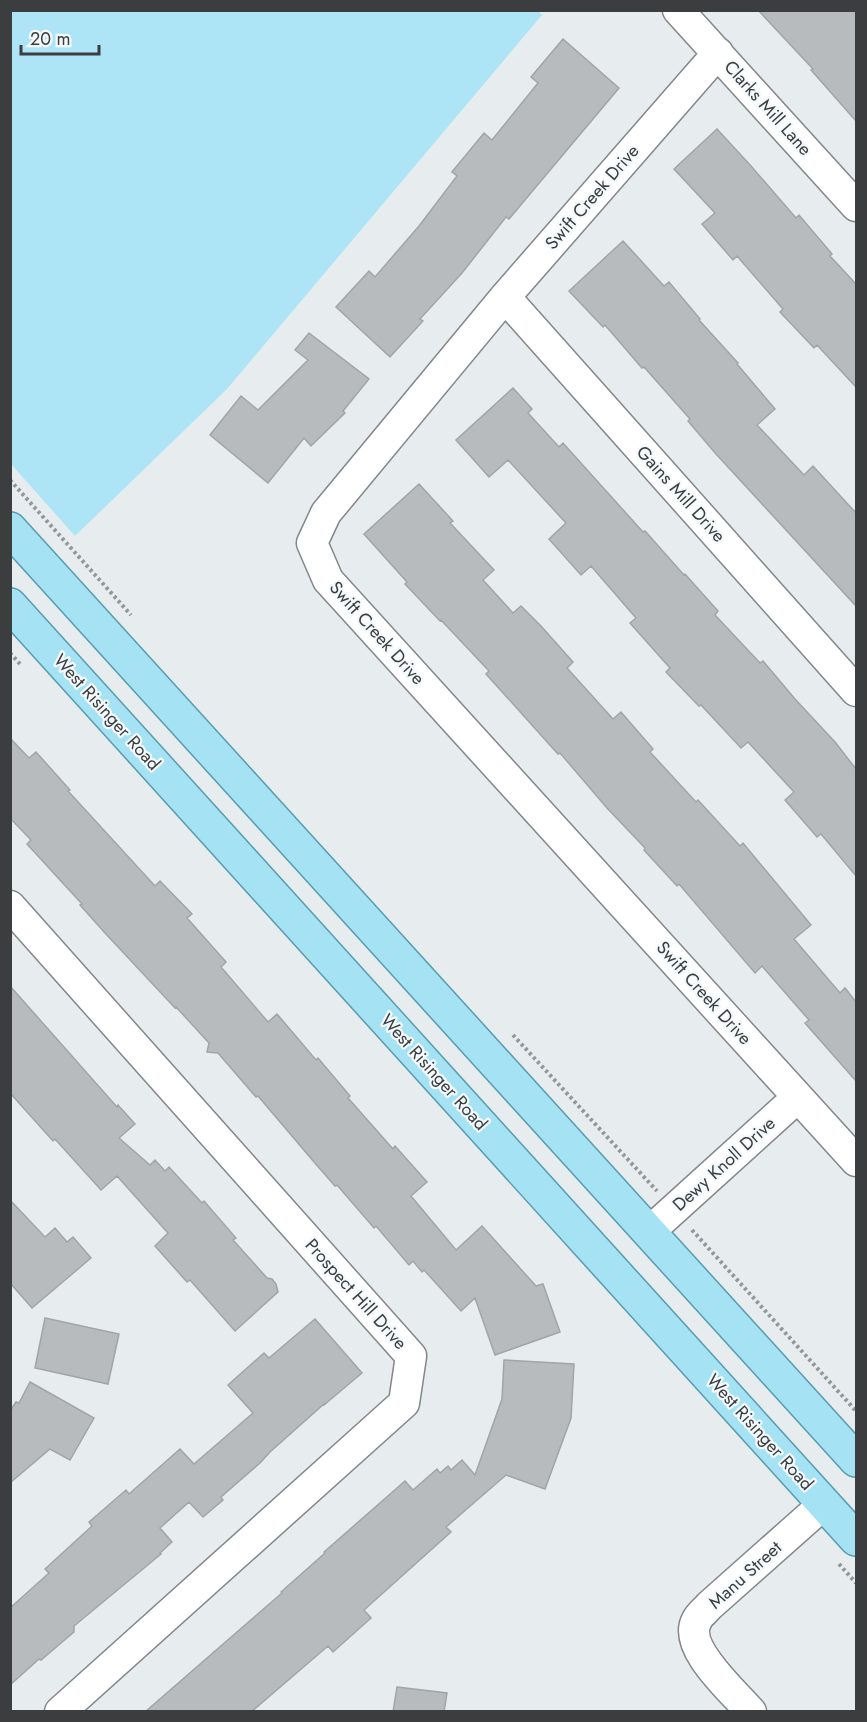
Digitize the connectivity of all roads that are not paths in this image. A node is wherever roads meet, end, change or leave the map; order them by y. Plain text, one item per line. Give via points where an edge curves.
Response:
1 (678, 10) edge
2 (718, 53) junction
3 (856, 206) edge
4 (505, 297) junction
5 (10, 529) edge
6 (10, 605) edge
7 (856, 691) edge
8 (10, 906) edge
9 (798, 1097) junction
10 (856, 1161) edge
11 (650, 1231) junction
12 (856, 1460) edge
13 (825, 1503) junction
14 (856, 1539) edge
15 (60, 1712) edge
16 (751, 1712) edge

1 - 2 street, Clarks Mill Lane
2 - 3 street, Clarks Mill Lane
2 - 4 street, Swift Creek Drive
4 - 7 street, Gains Mill Drive
4 - 9 street, Swift Creek Drive via 326,513 312,543 328,580
5 - 11 main road
6 - 13 main road, West Risinger Road
8 - 15 street, Prospect Hill Drive via 411,1356 404,1403
9 - 10 street, Swift Creek Drive
9 - 11 street, Dewy Knoll Drive
11 - 12 main road
13 - 14 main road, West Risinger Road
13 - 16 street, Manu Street via 696,1621 693,1635 699,1650

